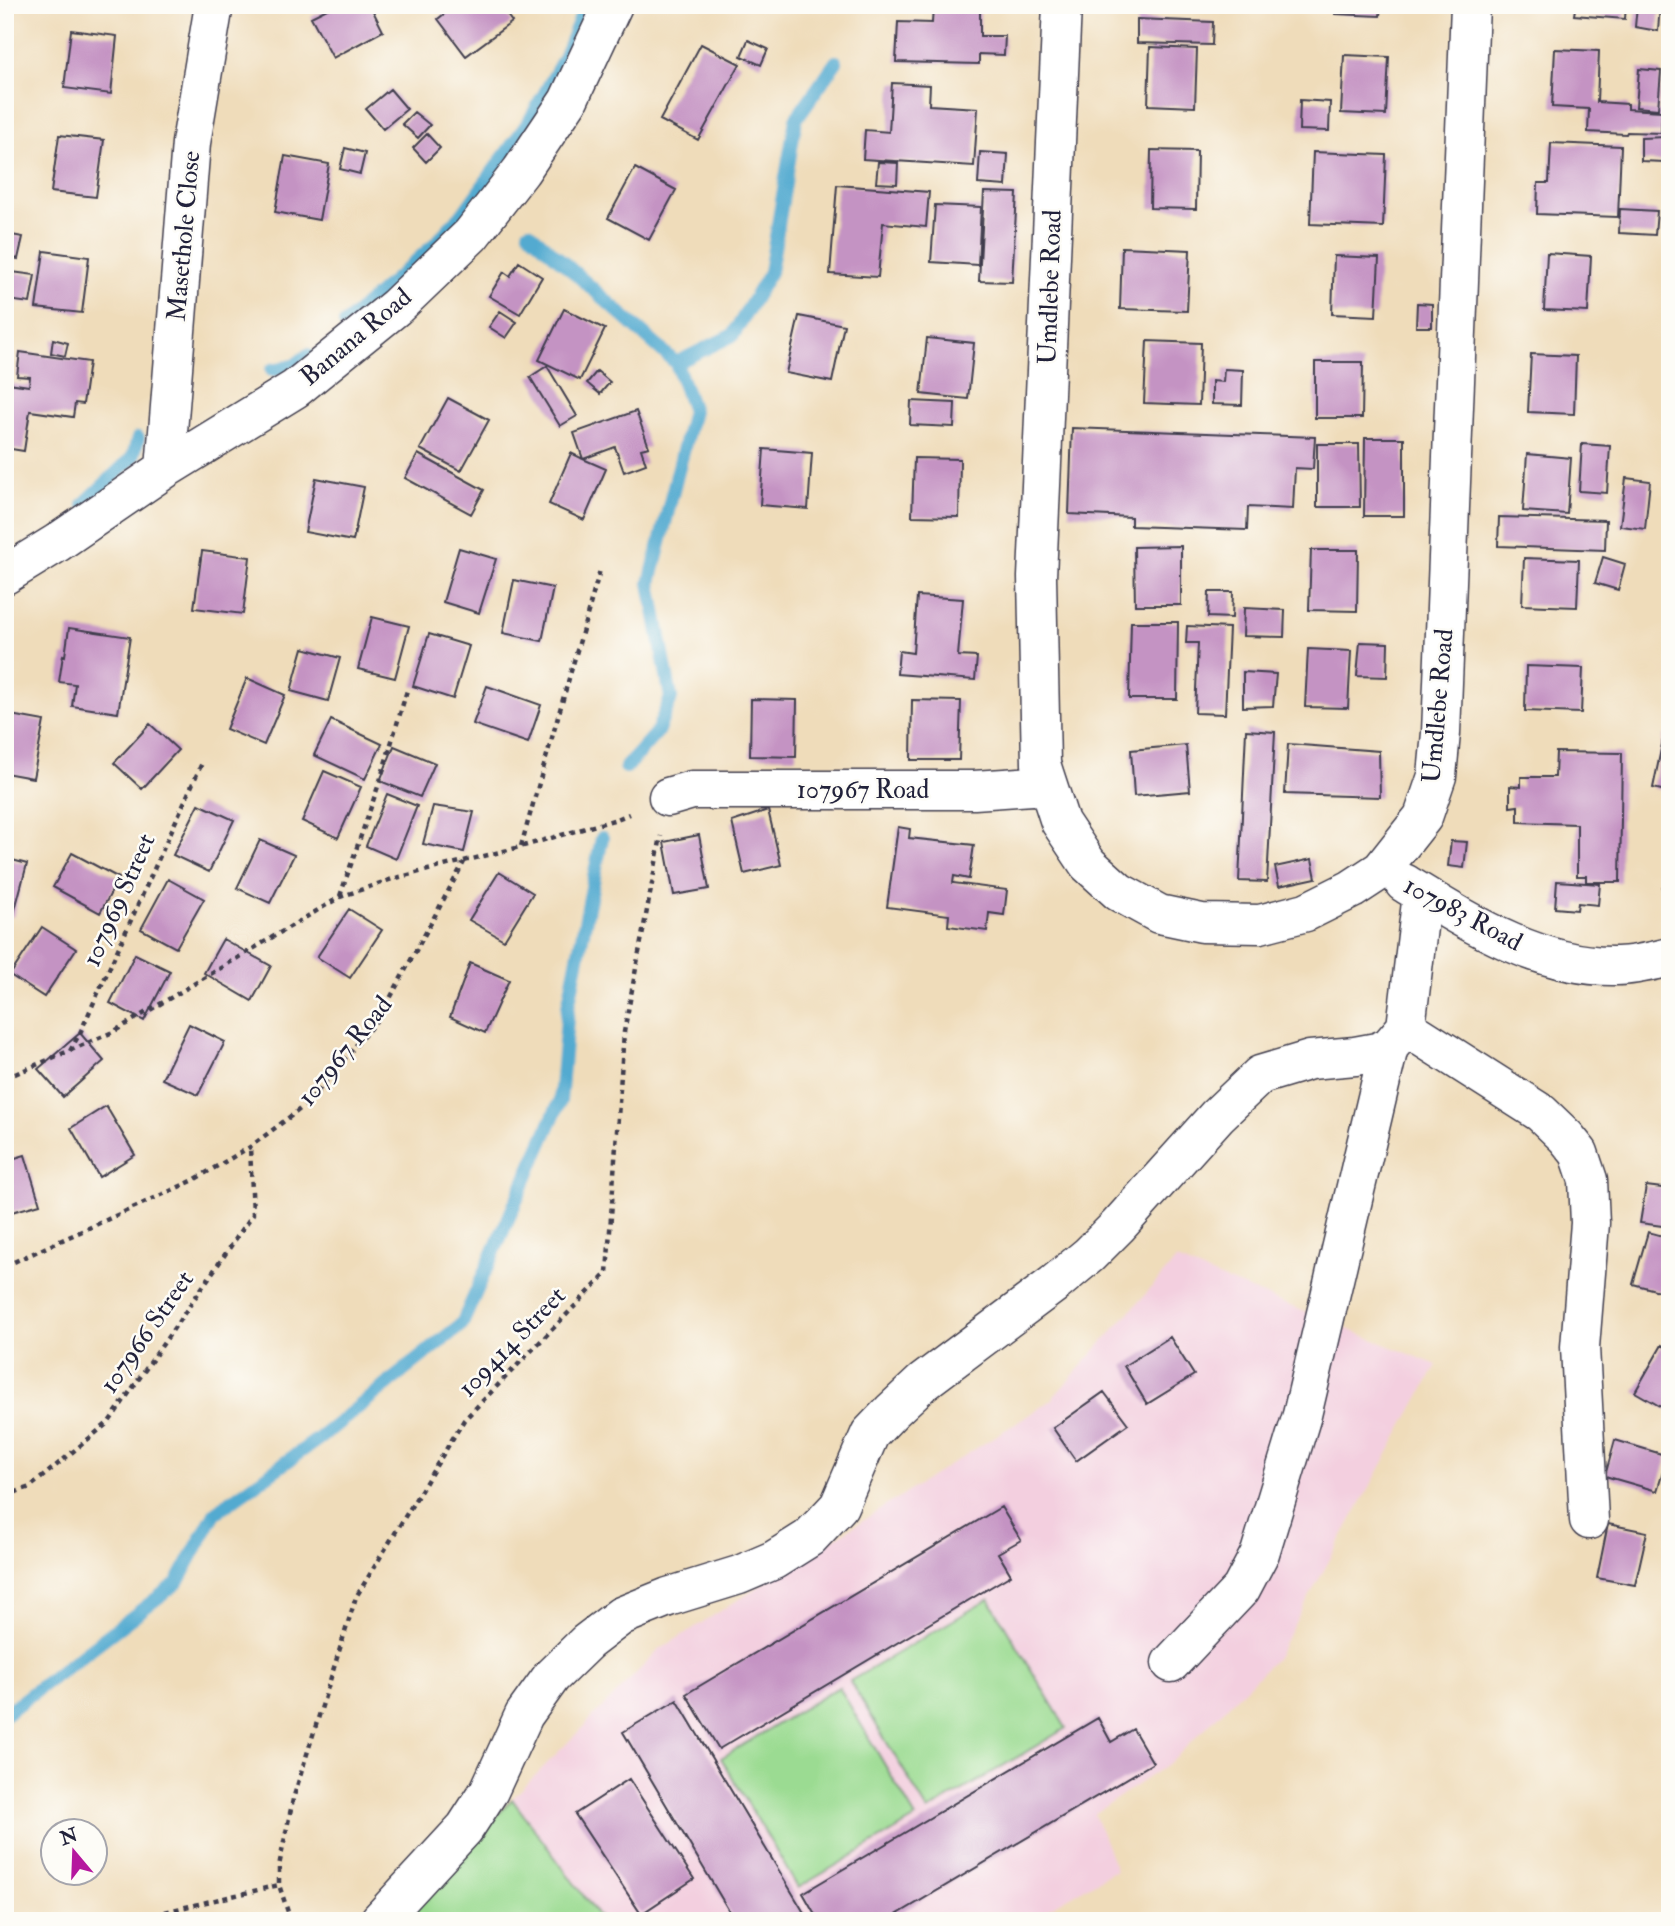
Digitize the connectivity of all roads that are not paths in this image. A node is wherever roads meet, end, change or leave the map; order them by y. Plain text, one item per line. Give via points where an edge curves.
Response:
1 (214, 5) edge
2 (613, 5) edge
3 (1062, 5) edge
4 (1470, 5) edge
5 (165, 469) junction
6 (5, 575) edge
7 (1047, 785) junction
8 (668, 797) road end
9 (1381, 870) junction
10 (1422, 894) junction
11 (1670, 957) edge
12 (1397, 1037) junction
13 (1589, 1520) dead end
14 (1171, 1663) dead end
15 (379, 1921) edge

1 - 5 street, Masethole Close via 191,143
2 - 5 street, Banana Road via 568,101 471,235 396,307 295,389
3 - 7 street, Umdlebe Road via 1037,578 1041,764
4 - 9 street, Umdlebe Road via 1437,776 1423,817
5 - 6 street, Banana Road
7 - 8 street, 107967 Road via 974,790 692,790
7 - 9 street, Umdlebe Road via 1060,822 1088,864 1119,892 1158,914 1202,923 1260,925 1306,912
9 - 10 street, 107983 Road
10 - 11 street, 107983 Road via 1471,923 1538,953 1585,965 1619,967
10 - 12 street
12 - 13 street via 1541,1113 1579,1153 1588,1180 1590,1223 1580,1347
12 - 14 street via 1302,1415 1260,1553 1241,1589
12 - 15 street via 1377,1052 1310,1060 1260,1075 1089,1255 892,1411 870,1434 839,1506 809,1538 740,1575 621,1616 587,1642 552,1676 524,1714 489,1791 465,1828

